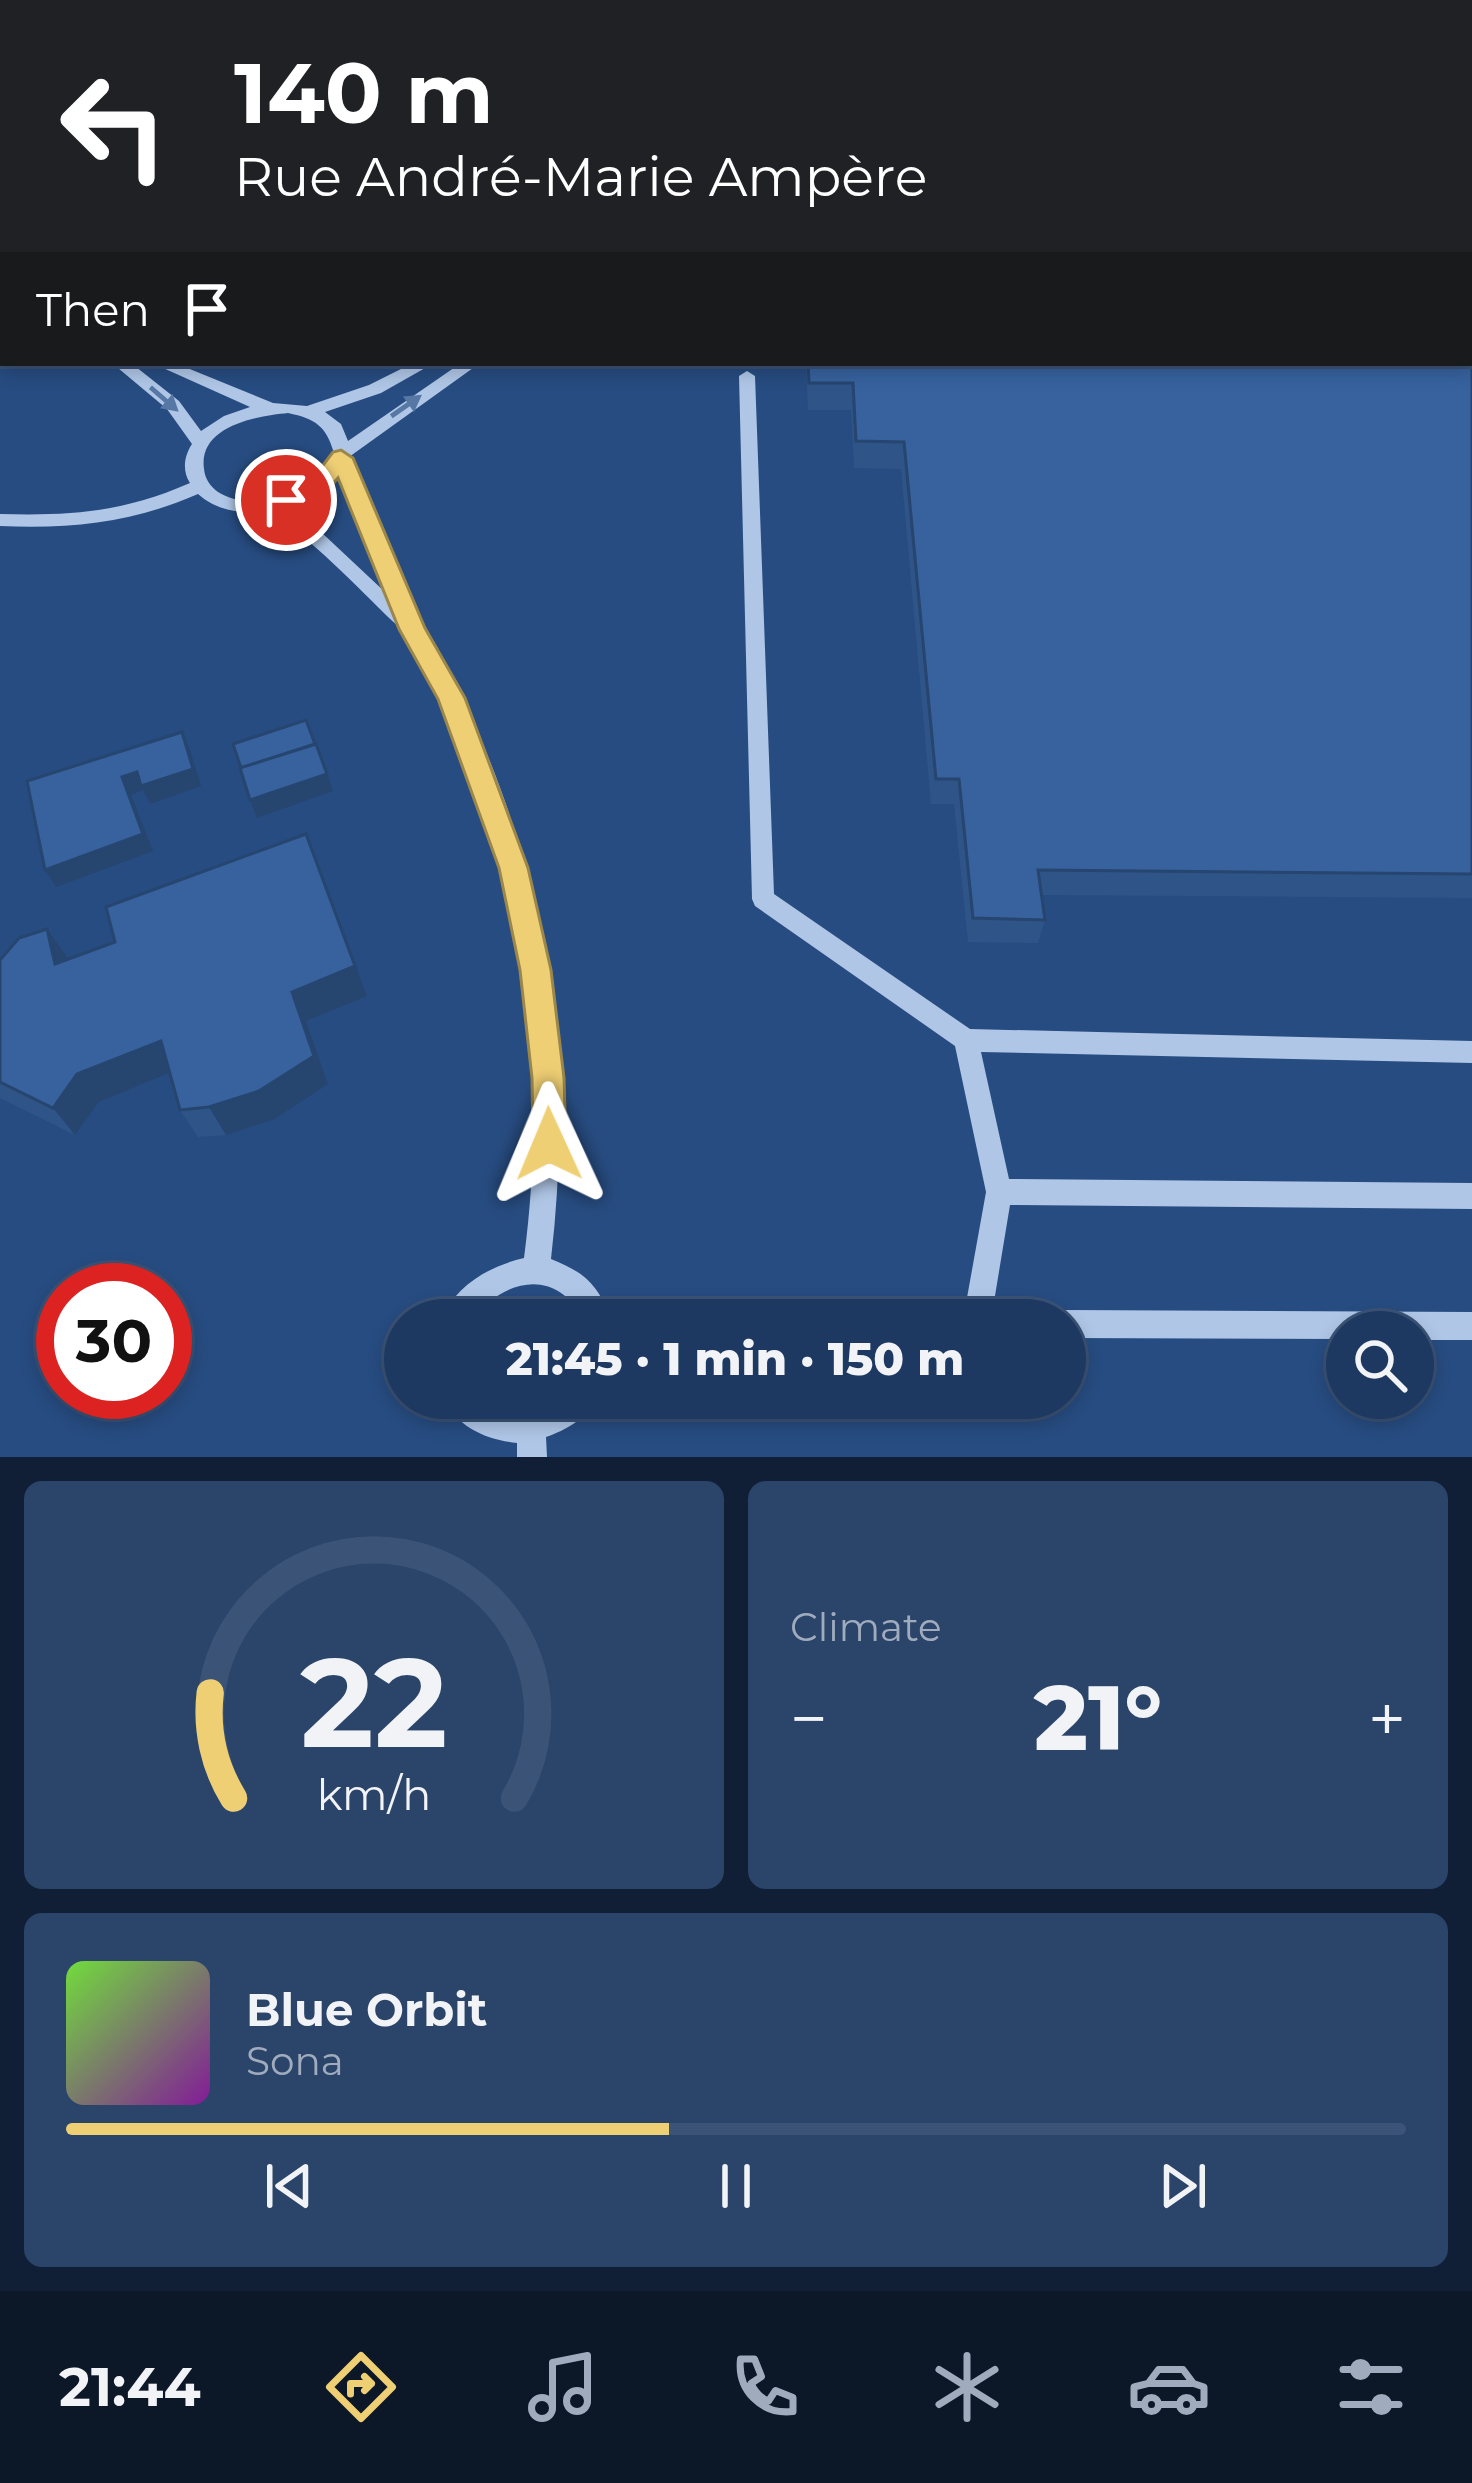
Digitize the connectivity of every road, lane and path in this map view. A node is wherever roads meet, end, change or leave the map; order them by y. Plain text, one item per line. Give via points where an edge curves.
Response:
1 (124, 366) edge
2 (167, 366) edge
3 (419, 366) edge
4 (468, 366) edge
5 (747, 376) dead end
6 (269, 408) junction
7 (309, 411) junction
8 (200, 443) junction
9 (342, 455) junction
10 (200, 486) junction
11 (266, 504) junction
12 (0, 520) edge
13 (412, 629) junction
14 (966, 1040) junction
15 (1472, 1052) edge
16 (999, 1192) junction
17 (1472, 1196) edge
18 (536, 1270) junction
19 (468, 1299) edge
20 (586, 1299) edge
21 (981, 1299) edge
22 (1086, 1324) edge
23 (1472, 1326) edge
24 (479, 1419) edge
25 (557, 1419) edge
26 (532, 1443) edge

1 -> 8 street via 173,405
2 - 6 street
3 - 7 street
9 -> 4 street
5 - 14 street via 763,899
6 - 7 street
6 - 8 street via 229,420
7 - 9 street via 336,427
8 - 10 street via 193,473
9 - 11 street via 322,483
9 - 13 street
10 - 11 street via 227,501
10 - 12 street via 116,519
11 - 13 street via 314,537
13 - 18 street via 484,777 535,970 549,1144
14 - 15 street
14 - 16 street
16 - 17 street
16 - 21 street
18 - 19 street via 510,1272
18 - 20 street via 579,1287
22 - 23 street
24 - 26 street
25 - 26 street

